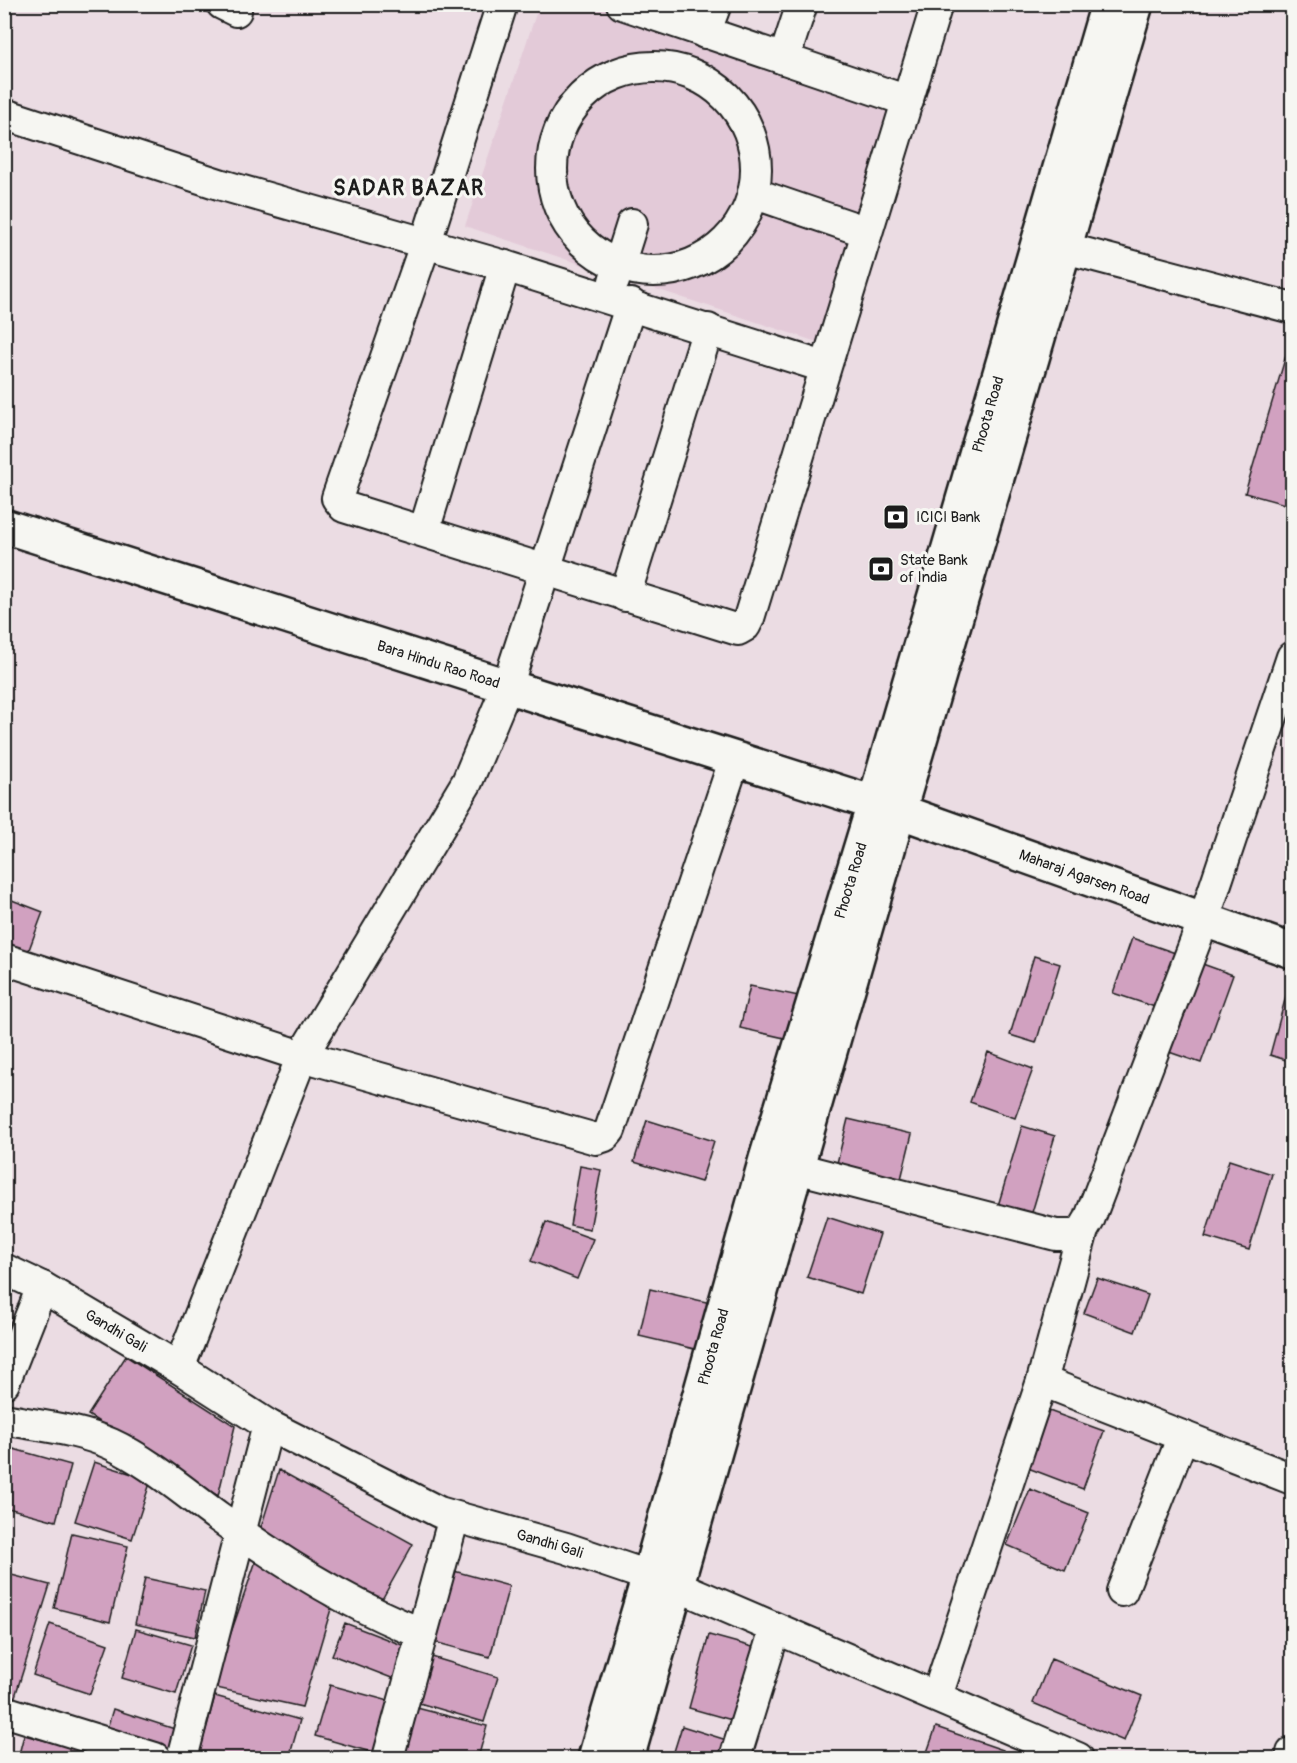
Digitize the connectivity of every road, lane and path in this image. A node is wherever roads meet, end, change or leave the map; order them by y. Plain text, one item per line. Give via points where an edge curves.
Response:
1 (502, 4) edge
2 (622, 4) edge
3 (716, 4) edge
4 (802, 4) edge
5 (937, 4) edge
6 (1108, 4) edge
7 (1136, 4) edge
8 (703, 32) junction
9 (784, 59) junction
10 (687, 72) junction
11 (908, 101) junction
12 (4, 114) edge
13 (753, 193) junction
14 (632, 224) dead end
15 (867, 232) junction
16 (426, 242) junction
17 (1065, 248) junction
18 (620, 264) junction
19 (505, 266) junction
20 (620, 301) junction
21 (1293, 308) edge
22 (708, 329) junction
23 (824, 367) junction
24 (4, 526) edge
25 (424, 531) junction
26 (545, 571) junction
27 (625, 597) junction
28 (1293, 657) edge
29 (507, 687) junction
30 (735, 758) junction
31 (886, 808) junction
32 (1204, 919) junction
33 (1293, 951) edge
34 (4, 959) edge
35 (302, 1056) junction
36 (781, 1164) junction
37 (1083, 1230) junction
38 (4, 1269) edge
39 (42, 1287) junction
40 (179, 1368) junction
41 (1042, 1381) junction
42 (4, 1383) edge
43 (4, 1419) edge
44 (268, 1425) junction
45 (1183, 1436) junction
46 (1293, 1479) edge
47 (454, 1517) junction
48 (239, 1532) junction
49 (662, 1580) junction
50 (1122, 1591) dead end
51 (775, 1629) junction
52 (421, 1633) junction
53 (937, 1696) junction
54 (7, 1721) edge
55 (1293, 1753) edge
56 (155, 1758) edge
57 (182, 1758) edge
58 (388, 1758) edge
59 (595, 1758) edge
60 (627, 1758) edge
61 (735, 1758) edge
62 (1078, 1758) edge
63 (1291, 1758) edge

1 - 16 street
2 - 8 street
3 - 8 street
4 - 9 street
5 - 11 street
6 - 31 street, Phoota Road
7 - 17 street, Phoota Road
8 - 9 street
8 - 10 street
9 - 11 street
10 - 13 street via 718,88 741,114 754,147
10 - 18 street via 653,66 619,72 588,90 566,116 554,146 552,179 560,210 578,238 604,258
11 - 15 street
12 - 16 street via 222,185
13 - 15 street
13 - 18 street via 746,214 726,242 699,261 667,270 635,269
14 - 18 street
15 - 23 street
16 - 19 street
16 - 25 street via 337,498 344,507
17 - 21 street
17 - 31 street, Phoota Road
18 - 20 street
19 - 20 street
19 - 25 street
20 - 22 street
20 - 26 street
22 - 23 street
22 - 27 street
23 - 27 street via 745,626 738,630
24 - 29 street, Bara Hindu Rao Road
25 - 26 street
26 - 27 street
26 - 29 street
28 - 32 street
29 - 30 street, Bara Hindu Rao Road
29 - 35 street via 467,782
30 - 31 street, Bara Hindu Rao Road
30 - 35 street via 605,1136 596,1139
31 - 32 street, Maharaj Agarsen Road
31 - 36 street, Phoota Road
32 - 33 street, Maharaj Agarsen Road
32 - 37 street
34 - 35 street
35 - 40 street
36 - 37 street via 1056,1235 1075,1235
36 - 49 street, Phoota Road
37 - 41 street
38 - 39 street, Gandhi Gali
39 - 40 street, Gandhi Gali
39 - 42 street
40 - 44 street, Gandhi Gali
41 - 45 street
41 - 53 street
43 - 48 street via 110,1444
44 - 47 street, Gandhi Gali
44 - 48 street
45 - 46 street
45 - 50 street
47 - 49 street, Gandhi Gali
47 - 52 street
48 - 52 street via 323,1585
48 - 57 street
49 - 51 street, Gandhi Gali
49 - 59 street, Phoota Road
49 - 60 street, Phoota Road
51 - 53 street, Gandhi Gali
51 - 61 street
52 - 58 street
53 - 62 street, Gandhi Gali
54 - 56 street
55 - 63 street

